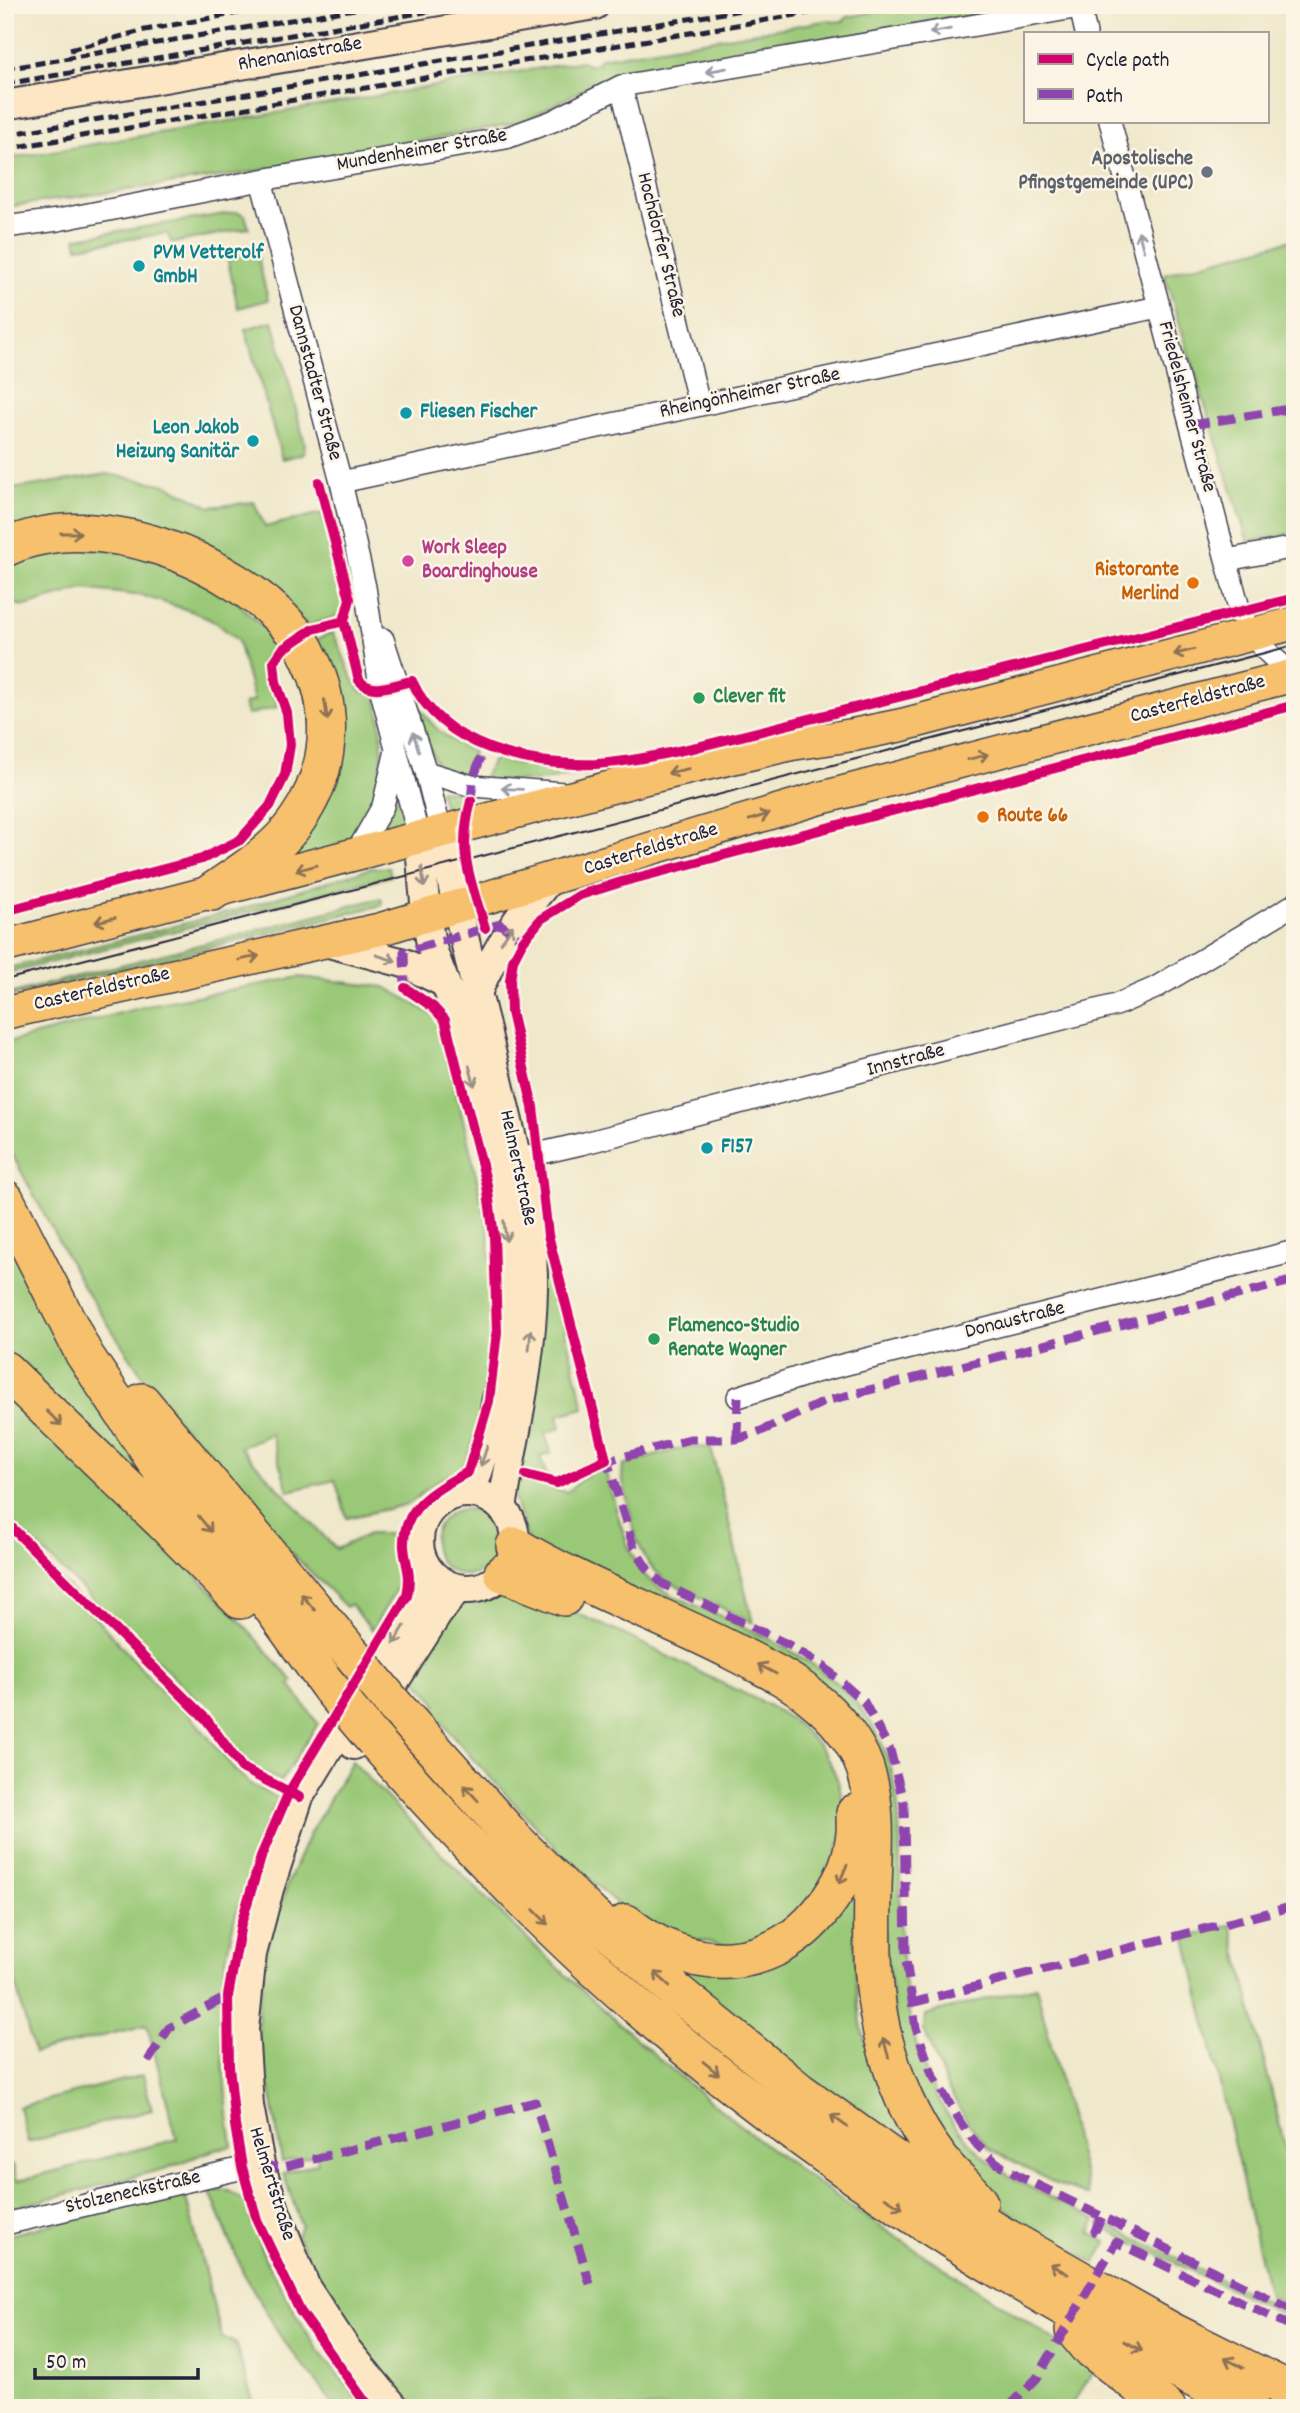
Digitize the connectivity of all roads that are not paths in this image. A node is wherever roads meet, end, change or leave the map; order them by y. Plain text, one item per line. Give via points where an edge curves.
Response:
1 (595, 5) edge
2 (1087, 32) edge
3 (621, 86) junction
4 (5, 105) edge
5 (1110, 122) edge
6 (261, 180) junction
7 (5, 228) edge
8 (1158, 306) junction
9 (699, 404) junction
10 (341, 482) junction
11 (1295, 547) edge
12 (5, 548) edge
13 (1227, 559) junction
14 (365, 587) junction
15 (1295, 623) edge
16 (1250, 635) junction
17 (1294, 675) edge
18 (396, 747) junction
19 (426, 772) junction
20 (580, 794) junction
21 (430, 835) junction
22 (355, 855) junction
23 (548, 881) junction
24 (212, 892) junction
25 (1295, 904) edge
26 (442, 911) junction
27 (325, 942) junction
28 (5, 946) edge
29 (444, 983) junction
30 (477, 993) junction
31 (5, 1013) edge
32 (506, 1162) junction
33 (5, 1199) edge
34 (1295, 1251) edge
35 (40, 1266) junction
36 (5, 1370) edge
37 (738, 1397) dead end
38 (471, 1493) junction
39 (502, 1508) junction
40 (509, 1559) junction
41 (432, 1575) junction
42 (457, 1589) junction
43 (331, 1689) junction
44 (555, 1881) junction
45 (269, 1889) junction
46 (260, 2164) junction
47 (5, 2224) edge
48 (995, 2231) junction
49 (1051, 2302) junction
50 (1295, 2393) edge
51 (395, 2408) edge
52 (1167, 2408) edge
53 (1250, 2408) edge

1 - 4 street, Rhenaniastraße
2 -> 3 street, Mundenheimer Straße via 1080,7
3 - 6 street, Mundenheimer Straße via 553,121 506,138
3 - 9 street, Hochdorfer Straße
8 -> 5 street, Friedelsheimer Straße
6 - 7 street, Mundenheimer Straße
6 - 10 street, Dannstadter Straße
8 - 9 street, Rheingönheimer Straße
8 - 13 street, Friedelsheimer Straße
9 - 10 street, Rheingönheimer Straße
10 - 14 street, Dannstadter Straße
11 - 13 street
12 -> 24 highway via 56,533 101,533 153,545 212,567 257,595 299,639 320,678 327,716 327,748 318,783 298,820 282,838
13 - 16 street, Friedelsheimer Straße
14 - 18 street, Dannstadter Straße via 380,687
19 -> 14 street, Dannstadter Straße
15 - 16 main road
16 - 17 street, Friedelsheimer Straße
16 -> 20 main road via 902,725 792,744
23 -> 17 main road, Casterfeldstraße via 817,799
18 - 21 street, Dannstadter Straße
18 - 22 street via 383,806
20 -> 19 street via 472,786
19 - 21 street, Dannstadter Straße
20 - 21 main road
21 - 22 main road
21 - 26 street, Helmertstraße
22 -> 24 main road
23 - 26 main road, Casterfeldstraße
30 -> 23 street via 508,930
24 -> 28 main road
25 - 32 street, Innstraße via 1155,988 1116,1005
26 - 27 main road, Casterfeldstraße
26 - 29 street, Helmertstraße via 431,943
26 - 30 street, Helmertstraße
27 -> 29 street via 404,963
31 -> 27 main road, Casterfeldstraße
29 -> 32 street, Helmertstraße
30 - 32 street, Helmertstraße
32 -> 38 street, Helmertstraße via 507,1318 502,1378 488,1444
39 -> 32 street, Helmertstraße via 522,1407 533,1287 530,1233
33 - 35 highway
34 - 37 street, Donaustraße via 828,1368
35 -> 43 highway via 84,1354 162,1471
44 -> 35 highway, bridge via 396,1707 182,1453
36 -> 43 highway
38 - 39 street
38 - 41 street via 436,1504 421,1525 418,1543
39 - 40 street via 514,1532
40 - 42 street via 490,1584
40 -> 44 highway via 546,1588 784,1706 828,1743 852,1784 854,1840 834,1894 794,1938 767,1952 734,1961 710,1961 663,1948 620,1917
48 -> 40 highway via 975,2197 926,2141 897,2084 886,2049 876,2004 870,1790 856,1749 836,1719 811,1696 712,1641 544,1563
41 - 42 street
41 -> 45 street, Helmertstraße via 299,1797
42 - 45 street, Helmertstraße via 316,1804
43 -> 49 highway, bridge via 492,1869 653,2021 885,2198
48 -> 44 highway via 738,2043
45 - 46 street, Helmertstraße via 251,1954 244,2029 249,2106
46 - 47 street, Stolzeneckstraße
46 - 51 street, Helmertstraße via 306,2288 347,2350
50 -> 48 highway via 1160,2325
49 - 52 highway via 1087,2346
49 -> 53 highway

